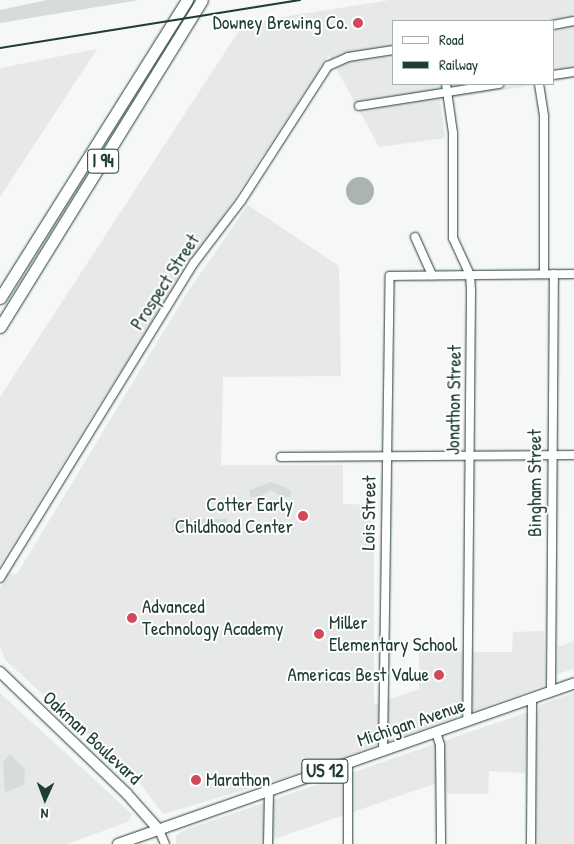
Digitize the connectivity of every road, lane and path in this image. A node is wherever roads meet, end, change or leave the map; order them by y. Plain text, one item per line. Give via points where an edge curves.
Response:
1 (187, 0) edge
2 (202, 0) edge
3 (574, 21) edge
4 (554, 25) edge
5 (392, 50) edge
6 (574, 72) edge
7 (554, 75) edge
8 (486, 85) edge
9 (539, 85) edge
10 (447, 88) edge
11 (359, 106) dead end
12 (416, 238) dead end
13 (17, 271) junction
14 (544, 273) junction
15 (554, 274) junction
16 (574, 274) edge
17 (432, 275) junction
18 (470, 275) junction
19 (0, 290) edge
20 (0, 298) edge
21 (0, 328) edge
22 (552, 455) junction
23 (574, 455) edge
24 (469, 456) junction
25 (281, 457) dead end
26 (386, 457) junction
27 (0, 578) edge
28 (1, 674) edge
29 (574, 683) edge
30 (551, 692) junction
31 (532, 698) junction
32 (467, 721) junction
33 (436, 732) junction
34 (383, 751) junction
35 (348, 763) junction
36 (269, 791) junction
37 (159, 830) junction
38 (118, 844) edge
39 (158, 844) edge
40 (165, 844) edge
41 (268, 844) edge
42 (348, 844) edge
43 (441, 844) edge
44 (531, 844) edge

1 - 13 highway, I 94
2 - 21 highway, I 94
3 - 4 street
5 - 27 street, Prospect Street via 348,57 328,66 241,201 194,263
6 - 7 street
8 - 10 street
9 - 14 street via 544,116
10 - 11 street
10 - 18 street, Jonathon Street via 454,133 452,238
12 - 17 street
13 - 19 highway
13 - 20 highway, I 94
14 - 15 street
14 - 18 street
15 - 16 street
15 - 22 street, Bingham Street
17 - 18 street
17 - 26 street, Lois Street via 390,276
18 - 24 street, Jonathon Street
22 - 23 street
22 - 24 street
22 - 30 street, Bingham Street
24 - 26 street
24 - 32 street, Jonathon Street
25 - 26 street
26 - 34 street, Lois Street
28 - 37 main road, Oakman Boulevard via 127,794
29 - 30 main road, Michigan Avenue / US 12
30 - 31 main road, Michigan Avenue / US 12
31 - 32 main road, Michigan Avenue / US 12
31 - 44 street
32 - 33 main road, Michigan Avenue / US 12
33 - 34 main road, Michigan Avenue / US 12
33 - 43 street via 440,745
34 - 35 main road, Michigan Avenue / US 12
35 - 36 main road, Michigan Avenue / US 12
35 - 42 street
36 - 37 main road, Michigan Avenue / US 12
36 - 41 street
37 - 38 main road, Michigan Avenue / US 12
37 - 39 street
37 - 40 street, Oakman Boulevard

